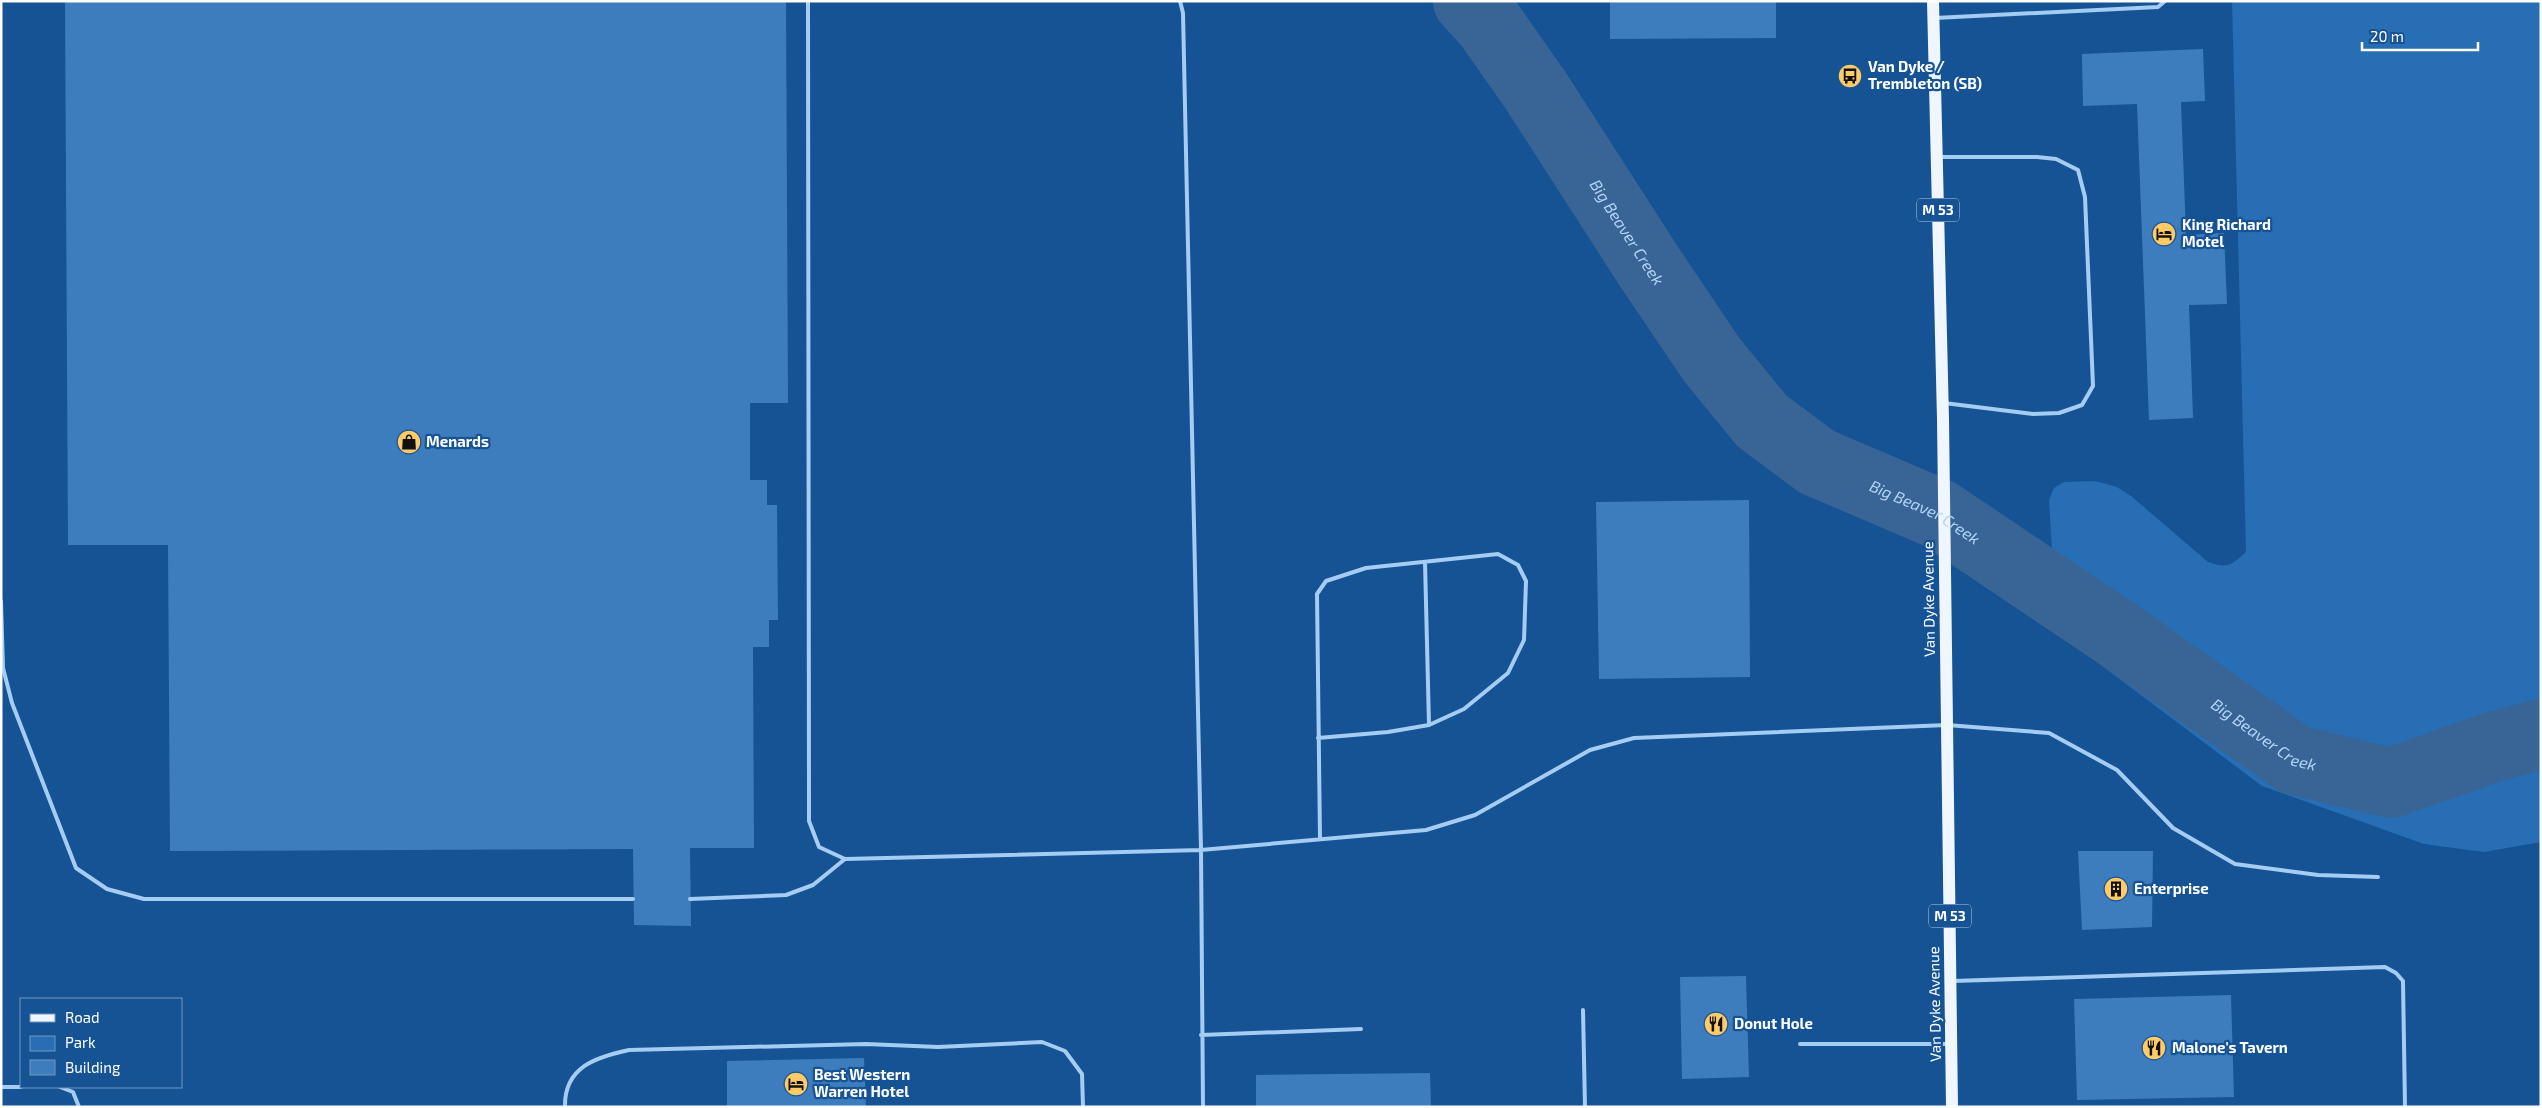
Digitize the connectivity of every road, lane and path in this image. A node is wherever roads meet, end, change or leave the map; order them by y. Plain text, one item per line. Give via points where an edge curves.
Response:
1 (808, 1) edge
2 (1180, 1) edge
3 (1933, 1) edge
4 (2164, 1) edge
5 (1933, 18) junction
6 (1936, 158) junction
7 (1942, 402) junction
8 (1425, 562) junction
9 (1, 601) edge
10 (1429, 725) junction
11 (1947, 725) junction
12 (1318, 738) junction
13 (1320, 839) junction
14 (1201, 850) junction
15 (845, 858) junction
16 (2378, 877) dead end
17 (633, 899) dead end
18 (690, 899) dead end
19 (1951, 981) junction
20 (1583, 1010) dead end
21 (1361, 1029) dead end
22 (1201, 1035) junction
23 (1800, 1044) dead end
24 (1952, 1044) junction
25 (1, 1087) edge
26 (20, 1087) edge
27 (63, 1088) edge
28 (80, 1107) edge
29 (565, 1107) edge
30 (1083, 1107) edge
31 (1203, 1107) edge
32 (1585, 1107) edge
33 (1952, 1107) edge
34 (2405, 1107) edge

1 - 15 lane via 809,821 819,847
2 - 14 lane via 1183,13
3 - 5 main road, Van Dyke Avenue / M 53
4 - 5 lane via 2158,7
5 - 6 main road, Van Dyke Avenue / M 53
6 - 7 main road, Van Dyke Avenue / M 53
6 - 7 lane via 2056,159 2078,170 2085,197 2093,386 2082,405 2059,414 2033,414
7 - 11 main road, Van Dyke Avenue / M 53
8 - 10 lane
8 - 10 lane via 1498,554 1518,565 1526,581 1524,640 1508,673 1464,709
8 - 12 lane via 1366,568 1326,581 1317,594
9 - 17 lane via 3,668 12,703 76,868 107,889 144,899
10 - 12 lane
11 - 13 lane via 1634,738 1590,750 1475,816 1426,830
11 - 16 lane via 2049,733 2117,770 2173,828 2235,864 2318,875
11 - 19 main road, Van Dyke Avenue / M 53
12 - 13 lane
13 - 14 lane
14 - 15 lane
14 - 22 lane
15 - 18 lane via 813,885 786,895
19 - 24 main road, Van Dyke Avenue / M 53
19 - 34 lane via 2385,967 2403,981
20 - 32 lane
21 - 22 lane
22 - 31 lane
23 - 24 lane
24 - 33 main road, Van Dyke Avenue / M 53
25 - 26 lane
27 - 28 lane via 73,1092
29 - 30 lane via 564,1095 576,1072 599,1057 629,1050 866,1044 938,1047 1042,1042 1065,1052 1082,1074

